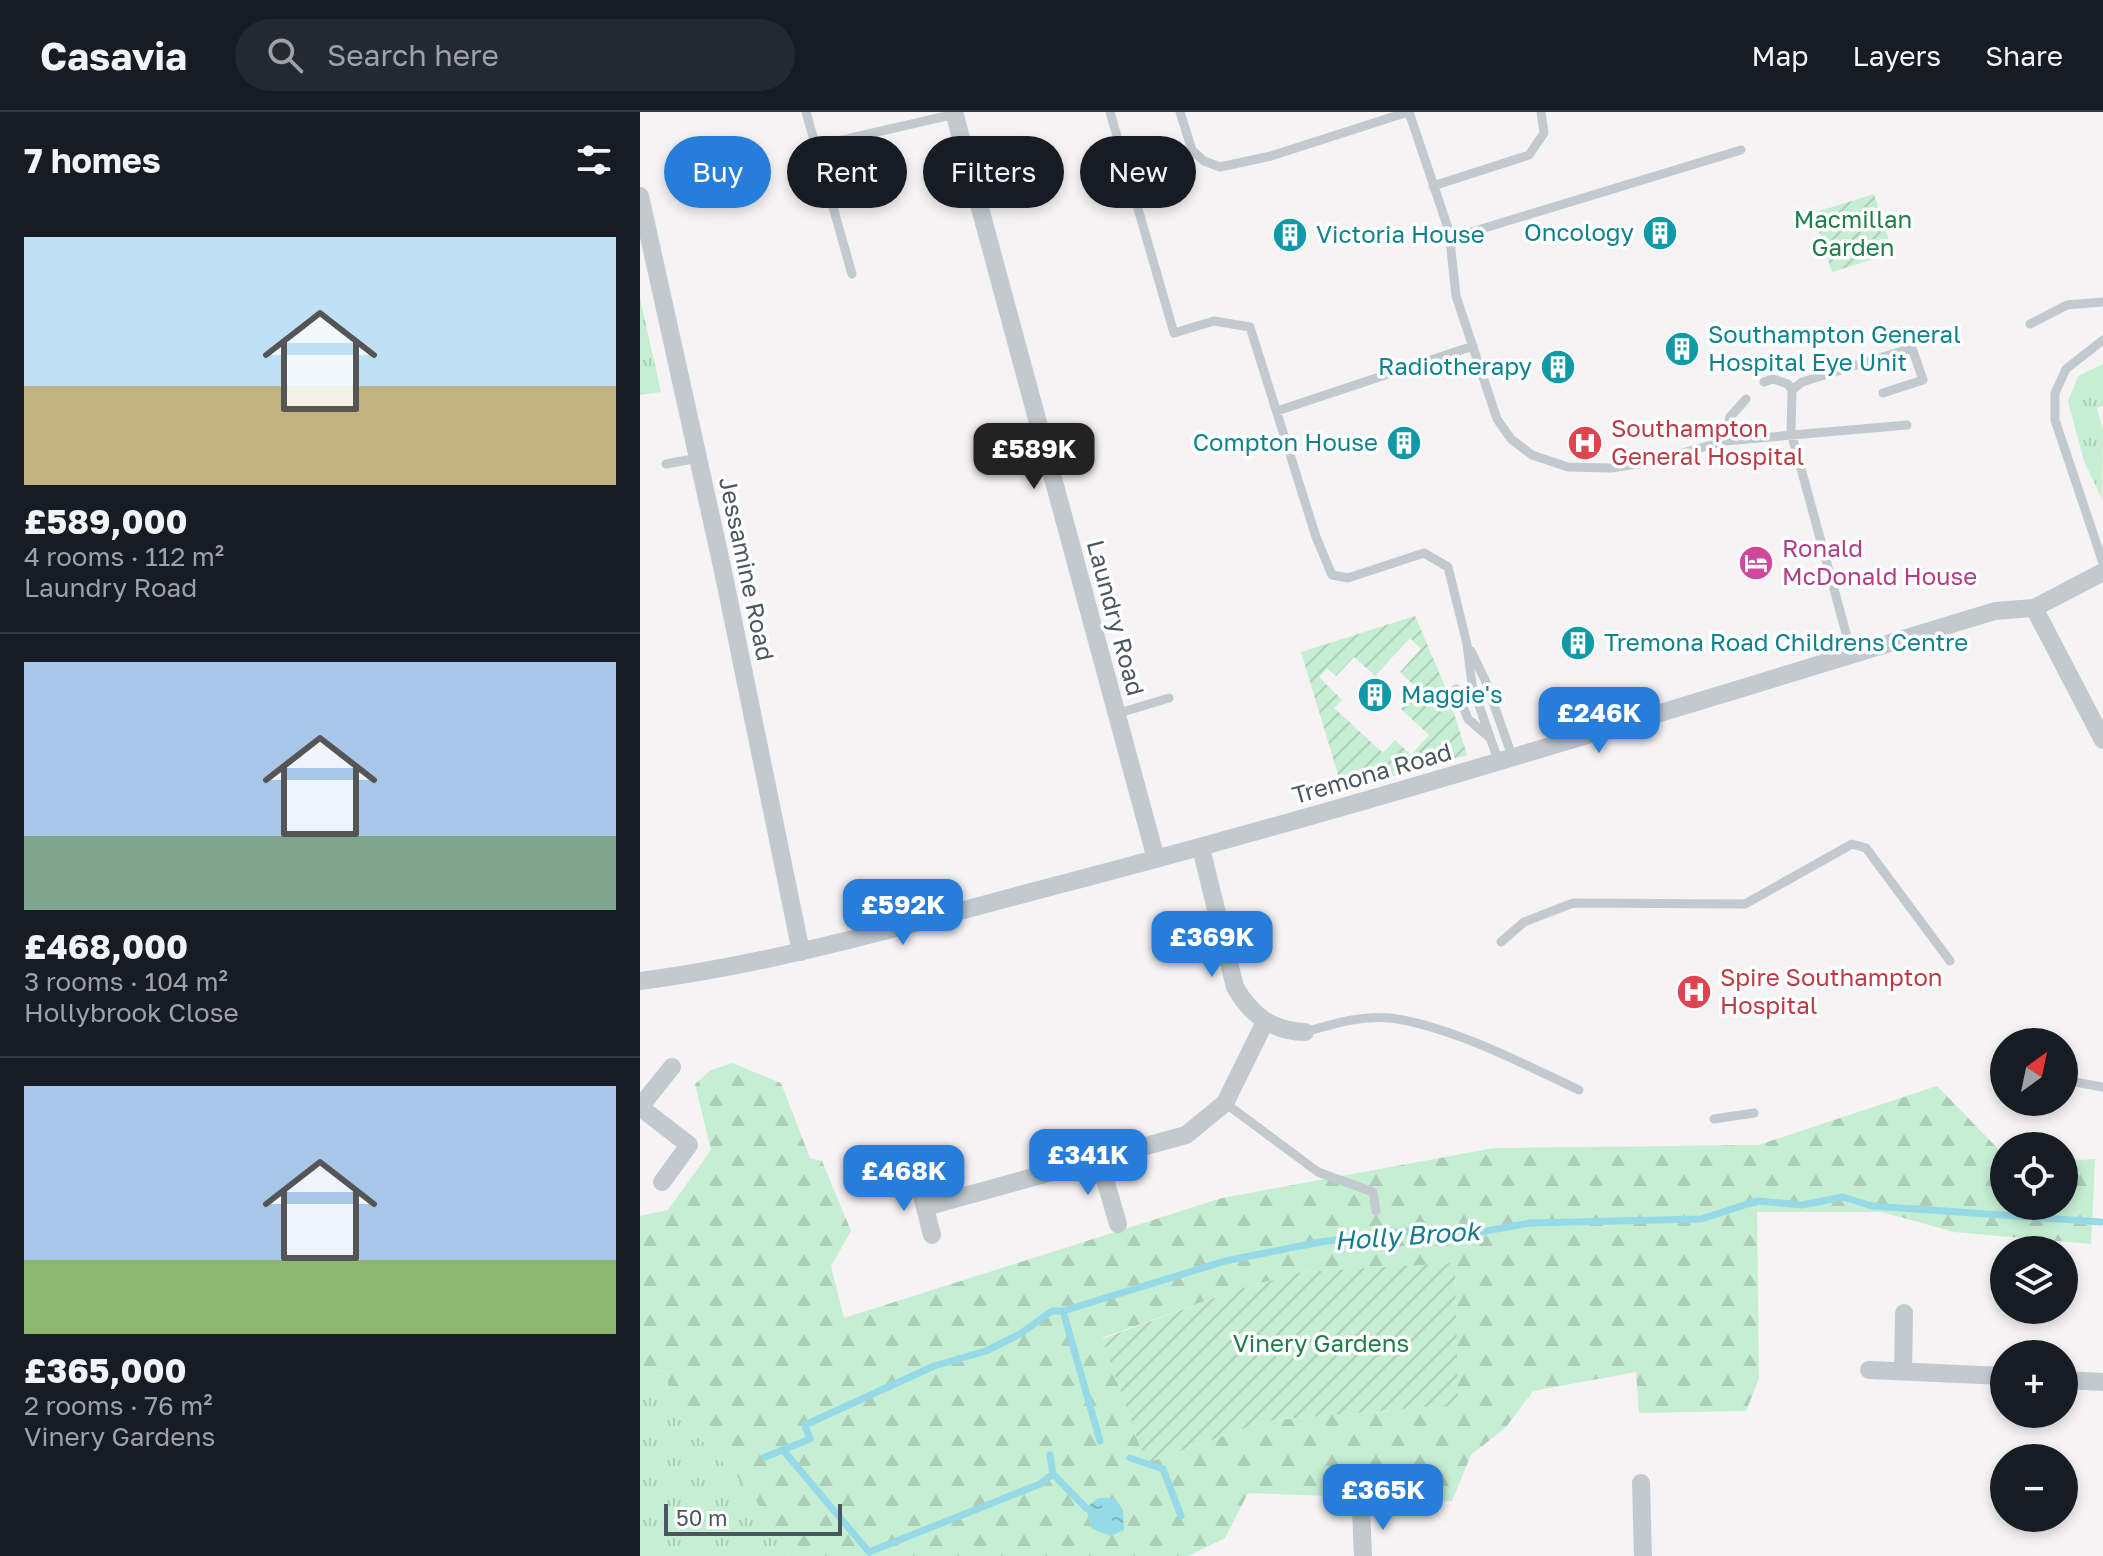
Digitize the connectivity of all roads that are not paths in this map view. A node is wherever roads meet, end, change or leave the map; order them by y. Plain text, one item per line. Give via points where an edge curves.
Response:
1 (806, 112) edge
2 (1110, 112) edge
3 (1180, 112) edge
4 (1408, 112) edge
5 (1541, 112) edge
6 (954, 113) edge
7 (813, 136) edge
8 (858, 136) edge
9 (1741, 150) dead end
10 (1433, 186) junction
11 (640, 196) edge
12 (833, 208) edge
13 (1449, 231) junction
14 (852, 274) dead end
15 (2103, 302) edge
16 (2030, 324) dead end
17 (2103, 340) edge
18 (1473, 346) junction
19 (1764, 382) dead end
20 (1792, 390) junction
21 (1883, 393) dead end
22 (1746, 399) dead end
23 (1277, 411) junction
24 (1907, 425) dead end
25 (1791, 432) junction
26 (1725, 441) junction
27 (699, 458) junction
28 (666, 464) dead end
29 (2103, 563) edge
30 (2103, 572) edge
31 (2034, 608) junction
32 (1467, 644) junction
33 (1852, 655) junction
34 (1456, 689) dead end
35 (1169, 698) dead end
36 (1116, 714) junction
37 (1490, 738) junction
38 (2103, 740) edge
39 (1506, 761) junction
40 (1201, 848) junction
41 (1156, 859) junction
42 (1501, 942) dead end
43 (801, 952) junction
44 (1950, 961) dead end
45 (640, 981) edge
46 (1265, 1022) junction
47 (1305, 1032) joint
48 (672, 1067) dead end
49 (2078, 1083) edge
50 (2103, 1087) edge
51 (1579, 1090) dead end
52 (1225, 1103) junction
53 (641, 1108) edge
54 (1754, 1113) dead end
55 (1714, 1119) dead end
56 (1099, 1159) junction
57 (918, 1180) dead end
58 (662, 1182) dead end
59 (925, 1207) junction
60 (1376, 1211) dead end
61 (1118, 1224) dead end
62 (932, 1235) dead end
63 (1904, 1313) dead end
64 (1869, 1370) dead end
65 (1903, 1371) junction
66 (1990, 1375) edge
67 (2078, 1381) edge
68 (2103, 1382) edge
69 (1641, 1483) dead end
70 (1361, 1510) dead end
71 (1363, 1556) edge
72 (1643, 1556) edge

1 - 7 lane
2 - 23 lane via 1174,333 1214,321 1250,327
3 - 4 lane via 1192,150 1220,167
4 - 10 lane
5 - 10 lane via 1544,133 1529,155
6 - 8 lane
6 - 36 street, Laundry Road
9 - 13 lane via 1468,233
10 - 13 lane
11 - 27 street, Jessamine Road
12 - 14 lane
13 - 18 lane via 1451,273
15 - 16 lane via 2067,305
17 - 29 lane via 2066,369 2055,393 2055,420
18 - 23 lane
18 - 26 lane via 1497,419 1511,439 1549,463 1586,469 1631,466
19 - 20 lane via 1773,379
20 - 21 lane via 1802,382 1912,348 1923,380
20 - 25 lane
22 - 26 lane via 1730,417
23 - 32 lane via 1332,575 1348,578 1424,553 1438,558 1448,567
24 - 25 lane
25 - 26 lane
25 - 33 lane
27 - 28 lane
27 - 43 street, Jessamine Road
30 - 31 street, Tremona Road
31 - 33 street, Tremona Road via 1995,611
31 - 38 street
32 - 37 lane via 1472,685
32 - 39 lane via 1486,682
33 - 39 street, Tremona Road
34 - 37 lane via 1468,719
35 - 36 lane
36 - 41 street, Laundry Road
37 - 39 lane
39 - 40 street, Tremona Road
40 - 41 street, Tremona Road
40 - 46 street via 1235,987
41 - 43 street, Tremona Road
42 - 44 lane via 1524,922 1573,903 1745,904 1852,844 1866,848
43 - 45 street, Tremona Road
46 - 47 street
46 - 52 street
47 - 51 lane via 1365,1018 1411,1023
48 - 53 street
49 - 50 lane
52 - 56 street via 1186,1135
52 - 60 lane via 1318,1172 1373,1192
53 - 58 street via 689,1145
54 - 55 lane
56 - 59 street
56 - 61 street
57 - 59 street
59 - 62 street
63 - 65 street
64 - 65 street
65 - 66 street
67 - 68 street
69 - 72 street
70 - 71 street

